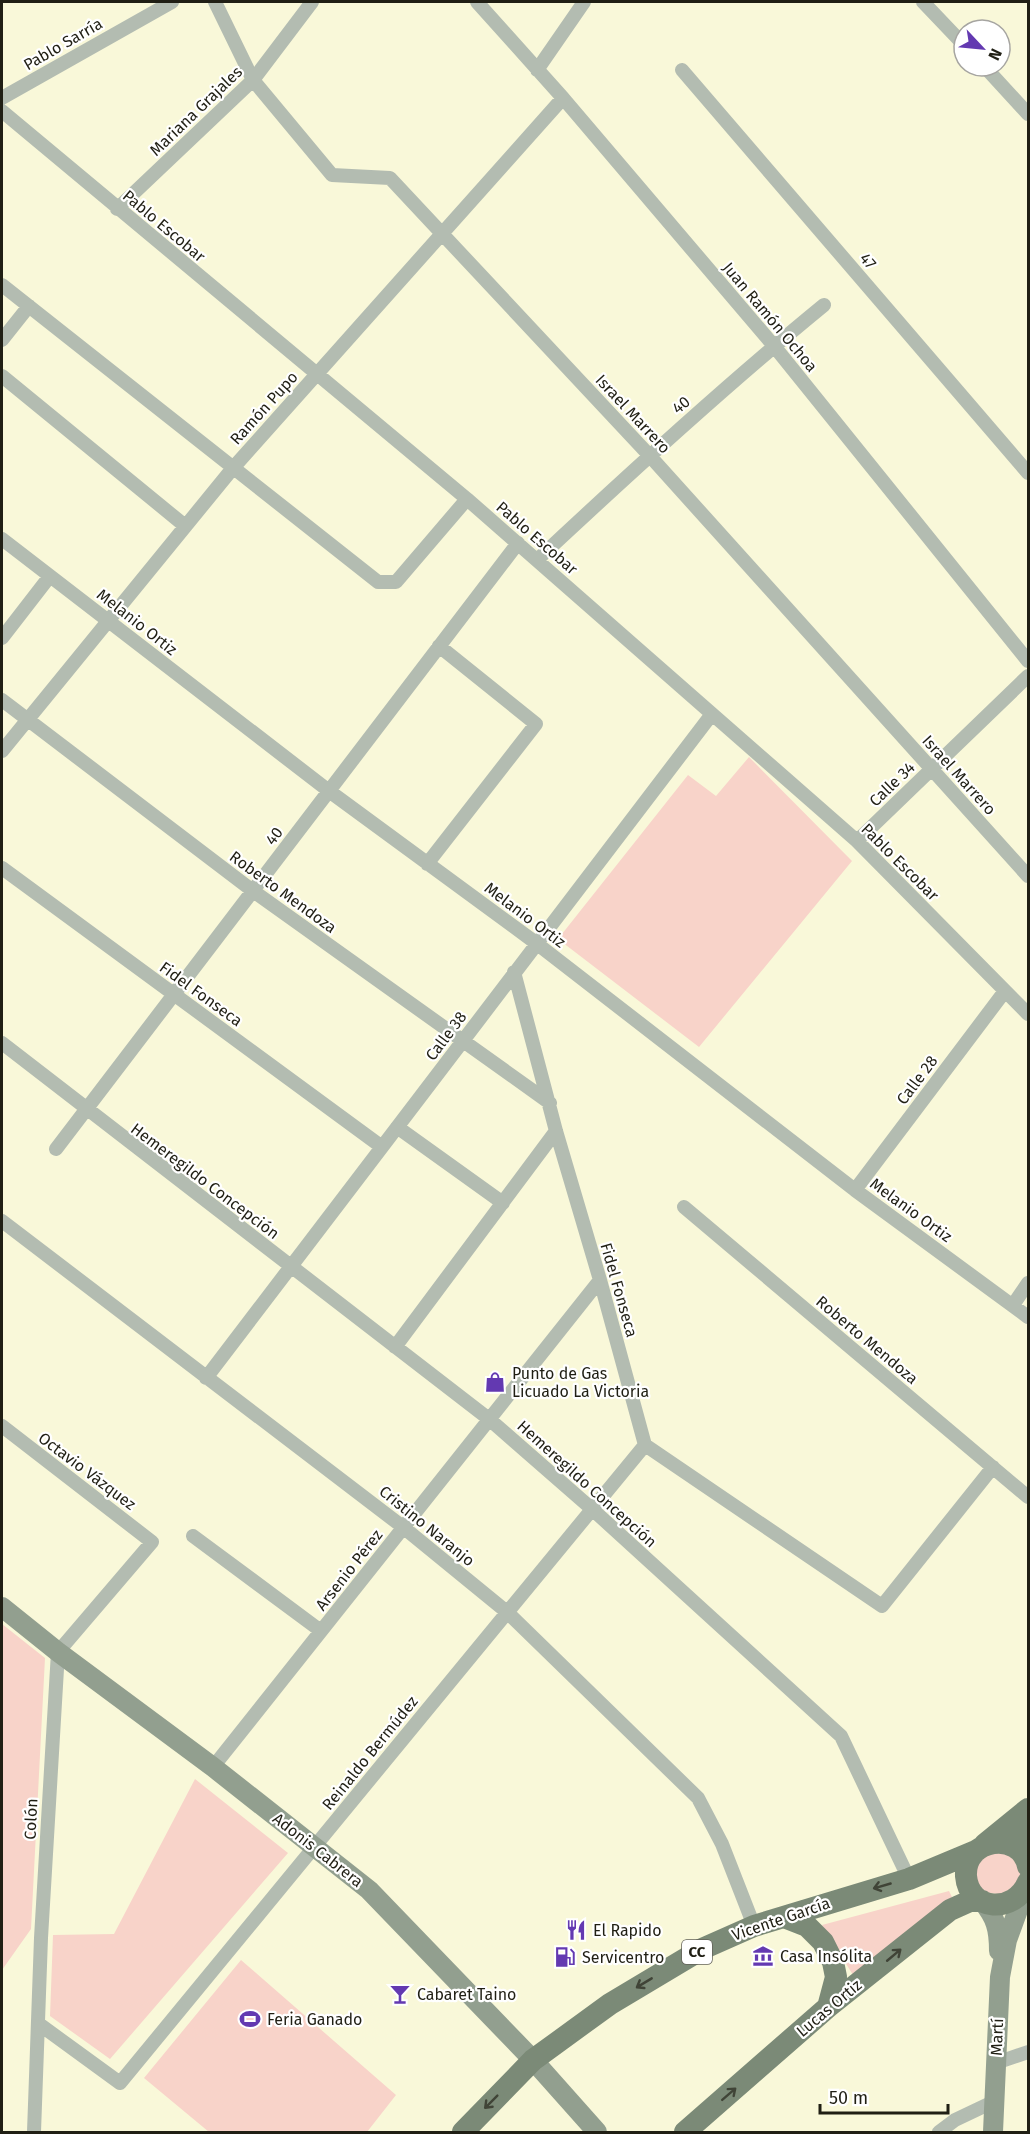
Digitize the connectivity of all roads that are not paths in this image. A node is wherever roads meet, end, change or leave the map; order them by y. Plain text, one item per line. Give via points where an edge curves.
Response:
1 (172, 2) edge
2 (215, 2) edge
3 (312, 2) edge
4 (477, 2) edge
5 (584, 2) edge
6 (924, 2) edge
7 (952, 32) edge
8 (537, 70) junction
9 (682, 70) dead end
10 (995, 78) edge
11 (254, 80) junction
12 (2, 98) edge
13 (563, 98) junction
14 (2, 111) edge
15 (1029, 114) edge
16 (117, 209) junction
17 (441, 232) junction
18 (2, 285) edge
19 (824, 305) dead end
20 (29, 306) junction
21 (2, 340) edge
22 (774, 346) junction
23 (317, 374) junction
24 (2, 376) edge
25 (649, 455) junction
26 (233, 468) junction
27 (1029, 473) edge
28 (467, 500) junction
29 (184, 525) junction
30 (2, 539) edge
31 (518, 543) junction
32 (537, 560) junction
33 (50, 576) junction
34 (107, 620) junction
35 (2, 638) edge
36 (439, 646) junction
37 (1029, 662) edge
38 (1029, 676) edge
39 (2, 700) edge
40 (712, 714) junction
41 (26, 720) junction
42 (2, 751) edge
43 (931, 769) junction
44 (329, 790) junction
45 (857, 841) junction
46 (427, 864) junction
47 (2, 868) edge
48 (1029, 876) edge
49 (253, 891) junction
50 (536, 943) junction
51 (514, 972) junction
52 (1005, 991) junction
53 (174, 995) junction
54 (1029, 1014) edge
55 (462, 1041) junction
56 (2, 1043) edge
57 (550, 1103) junction
58 (86, 1110) junction
59 (397, 1127) junction
60 (556, 1131) junction
61 (382, 1147) junction
62 (56, 1149) dead end
63 (855, 1190) junction
64 (502, 1203) junction
65 (684, 1207) dead end
66 (2, 1221) edge
67 (291, 1267) junction
68 (600, 1280) junction
69 (1029, 1283) edge
70 (1012, 1305) junction
71 (1029, 1317) edge
72 (395, 1347) junction
73 (206, 1378) junction
74 (489, 1419) junction
75 (2, 1426) edge
76 (645, 1445) junction
77 (993, 1467) junction
78 (1029, 1497) edge
79 (592, 1509) junction
80 (403, 1527) junction
81 (193, 1536) dead end
82 (2, 1607) edge
83 (507, 1612) junction
84 (321, 1631) junction
85 (57, 1652) junction
86 (213, 1767) junction
87 (1029, 1809) edge
88 (1029, 1832) edge
89 (314, 1846) junction
90 (981, 1847) junction
91 (1029, 1866) edge
92 (909, 1879) junction
93 (1028, 1886) edge
94 (982, 1901) junction
95 (784, 1917) junction
96 (754, 1926) junction
97 (1000, 1977) junction
98 (828, 2007) junction
99 (39, 2024) junction
100 (1029, 2052) edge
101 (533, 2060) junction
102 (996, 2064) junction
103 (995, 2101) junction
104 (34, 2133) edge
105 (463, 2133) edge
106 (597, 2133) edge
107 (685, 2133) edge
108 (939, 2133) edge
109 (993, 2133) edge

1 - 12 street, Pablo Sarría
2 - 11 street, Israel Marrero
3 - 11 street, Mariana Grajales
4 - 8 street, Juan Ramón Ochoa
5 - 8 street
6 - 7 street
8 - 13 street, Juan Ramón Ochoa
9 - 27 street, 47
10 - 15 street
11 - 16 street, Mariana Grajales
11 - 17 street, Israel Marrero via 332,175 390,178
13 - 17 street, Ramón Pupo
13 - 22 street, Juan Ramón Ochoa
14 - 16 street, Pablo Escobar
16 - 23 street, Pablo Escobar
17 - 23 street, Ramón Pupo
17 - 25 street, Israel Marrero
18 - 20 street
19 - 22 street, 40
20 - 21 street
20 - 26 street
22 - 25 street, 40
22 - 37 street, Juan Ramón Ochoa
23 - 26 street, Ramón Pupo
23 - 28 street, Pablo Escobar
24 - 29 street
25 - 32 street, 40
25 - 43 street, Israel Marrero
26 - 28 street via 378,582 396,582
26 - 29 street, Ramón Pupo
28 - 31 street, Pablo Escobar
29 - 34 street, Ramón Pupo
30 - 33 street, Melanio Ortiz
31 - 32 street, Pablo Escobar
31 - 36 street, 40
32 - 40 street, Pablo Escobar
33 - 34 street, Melanio Ortiz
33 - 35 street
34 - 41 street, Ramón Pupo
34 - 44 street, Melanio Ortiz
36 - 44 street, 40
36 - 46 street via 536,724
38 - 43 street, Calle 34
39 - 41 street, Roberto Mendoza
40 - 45 street, Pablo Escobar
40 - 50 street, Calle 38
41 - 42 street, Ramón Pupo
41 - 49 street, Roberto Mendoza
43 - 45 street, Calle 34
43 - 48 street, Israel Marrero
44 - 46 street, Melanio Ortiz
44 - 49 street, 40
45 - 52 street, Pablo Escobar
46 - 50 street, Melanio Ortiz
47 - 53 street, Fidel Fonseca
49 - 53 street, 40
49 - 55 street, Roberto Mendoza
50 - 51 street, Calle 38
50 - 63 street, Melanio Ortiz
51 - 55 street, Calle 38
51 - 57 street, Fidel Fonseca
52 - 54 street, Pablo Escobar
52 - 63 street, Calle 28
53 - 58 street, 40
53 - 61 street, Fidel Fonseca
55 - 57 street, Roberto Mendoza
55 - 59 street, Calle 38
56 - 58 street, Hemeregildo Concepción
57 - 60 street, Fidel Fonseca
58 - 62 street, 40
58 - 67 street, Hemeregildo Concepción
59 - 61 street, Calle 38
59 - 64 street
60 - 64 street
60 - 68 street, Fidel Fonseca
61 - 67 street, Calle 38
63 - 70 street, Melanio Ortiz
64 - 72 street
65 - 77 street, Roberto Mendoza
66 - 73 street, Cristino Naranjo
67 - 72 street, Hemeregildo Concepción
67 - 73 street, Calle 38
68 - 74 street, Arsenio Pérez
68 - 76 street, Fidel Fonseca
69 - 70 street
70 - 71 street, Melanio Ortiz
72 - 74 street, Hemeregildo Concepción
73 - 80 street, Cristino Naranjo
74 - 79 street, Hemeregildo Concepción
74 - 80 street, Arsenio Pérez
75 - 85 street, Octavio Vázquez via 152,1542
76 - 77 street via 882,1606
76 - 79 street, Reinaldo Bermúdez
77 - 78 street, Roberto Mendoza
79 - 83 street, Reinaldo Bermúdez
79 - 92 street, Hemeregildo Concepción via 841,1736
80 - 83 street, Cristino Naranjo
80 - 84 street, Arsenio Pérez
81 - 84 street
82 - 85 street, Adonis Cabrera
83 - 89 street, Reinaldo Bermúdez
83 - 96 street, Cristino Naranjo via 698,1798 722,1844
84 - 86 street, Arsenio Pérez
85 - 86 street, Adonis Cabrera
85 - 99 street, Colón
86 - 89 street, Adonis Cabrera
87 - 90 main road
88 - 90 main road, CC
89 - 99 street, Reinaldo Bermúdez via 120,2083
89 - 101 street, Adonis Cabrera via 369,1890
90 - 91 main road via 995,1842 1015,1846
90 - 92 main road, Vicente García / CC
90 - 94 main road via 967,1867 966,1876 968,1885
92 -> 95 main road, Vicente García / CC
93 - 94 main road, Lucas Ortiz via 1006,1905
93 - 97 street, Martí via 1007,1940
94 - 97 street, Martí via 993,1914 997,1927
98 -> 94 main road, Lucas Ortiz via 950,1910 970,1901
95 - 96 main road, Vicente García / CC
95 - 98 main road via 807,1926 823,1942 833,1962 836,1977
96 -> 101 main road, Vicente García / CC via 702,1949 610,2004
97 - 102 street, Martí
107 -> 98 main road, Lucas Ortiz
99 - 104 street, Colón
100 - 102 street
101 -> 105 main road, Vicente García / CC
101 - 106 street, Adonis Cabrera
102 - 103 street, Martí
103 - 108 street via 955,2120
103 - 109 street, Martí

